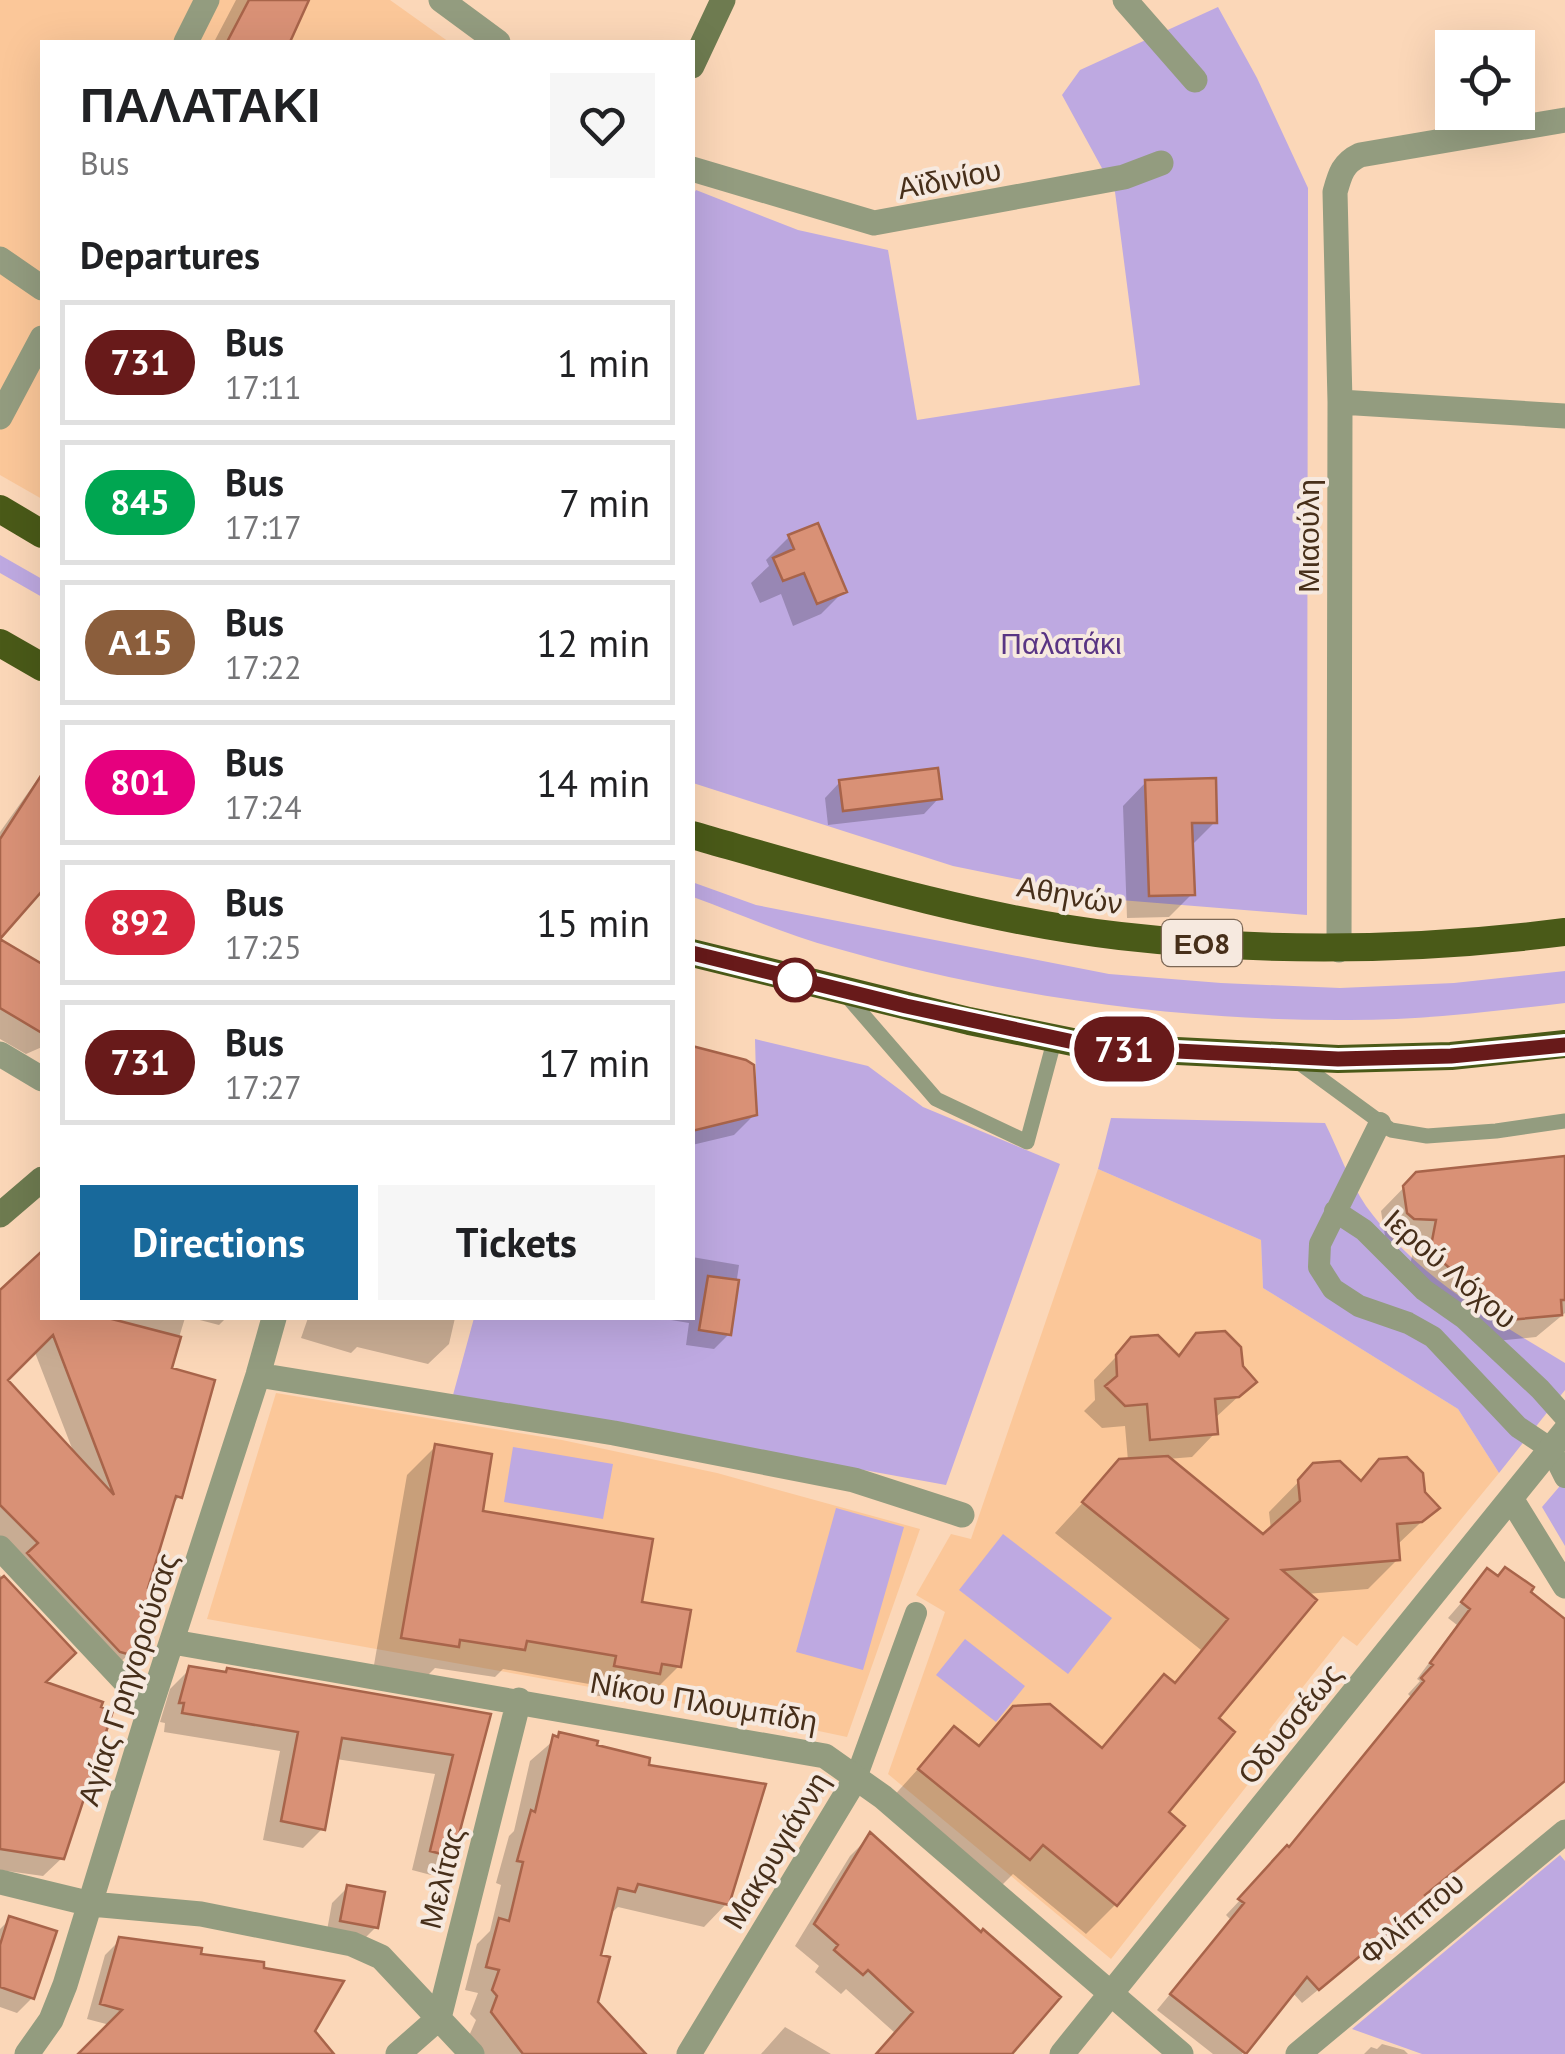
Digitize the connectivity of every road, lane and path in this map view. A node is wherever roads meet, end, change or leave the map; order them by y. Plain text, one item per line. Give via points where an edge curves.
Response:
1 (207, 0) edge
2 (723, 0) edge
3 (1125, 0) edge
4 (455, 4) edge
5 (187, 40) edge
6 (496, 40) edge
7 (695, 60) edge
8 (1194, 80) dead end
9 (1565, 120) edge
10 (1162, 163) dead end
11 (695, 170) edge
12 (0, 258) edge
13 (40, 287) edge
14 (40, 342) edge
15 (1340, 402) junction
16 (1565, 416) edge
17 (0, 417) edge
18 (0, 509) edge
19 (40, 533) edge
20 (0, 643) edge
21 (40, 666) edge
22 (695, 836) edge
23 (1565, 932) edge
24 (1339, 950) junction
25 (695, 954) edge
26 (843, 992) junction
27 (1056, 1038) junction
28 (1565, 1044) edge
29 (0, 1054) edge
30 (1291, 1058) junction
31 (40, 1078) edge
32 (1565, 1121) edge
33 (1380, 1123) junction
34 (40, 1181) edge
35 (1335, 1211) junction
36 (0, 1214) edge
37 (1424, 1290) junction
38 (273, 1320) edge
39 (1408, 1323) junction
40 (258, 1375) junction
41 (1565, 1417) edge
42 (1558, 1440) edge
43 (1565, 1478) edge
44 (1512, 1500) junction
45 (962, 1514) dead end
46 (0, 1548) edge
47 (1565, 1586) edge
48 (916, 1613) dead end
49 (173, 1642) junction
50 (519, 1700) junction
51 (150, 1708) junction
52 (856, 1778) junction
53 (1565, 1832) edge
54 (0, 1882) edge
55 (91, 1904) junction
56 (1112, 1994) junction
57 (439, 2018) junction
58 (27, 2054) edge
59 (398, 2054) edge
60 (472, 2054) edge
61 (690, 2054) edge
62 (1062, 2054) edge
63 (1181, 2054) edge
64 (1298, 2054) edge

1 - 5 street
2 - 7 main road
3 - 8 street
4 - 6 street
9 - 15 street, Μιαούλη via 1348,160 1335,192
10 - 11 street, Αϊδινίου via 1124,177 874,223
12 - 13 street
14 - 17 street
15 - 16 street
15 - 24 street, Μιαούλη
18 - 19 highway
20 - 21 highway
22 - 24 highway, Αθηνών / ΕΟ8 via 844,878 1116,936
23 - 24 highway, Αθηνών / ΕΟ8
25 - 26 highway
26 - 27 highway
26 - 27 lane via 936,1099 1027,1142
27 - 30 highway via 1097,1047
28 - 30 highway via 1451,1056
29 - 31 street
30 - 33 lane
32 - 33 lane via 1426,1136
33 - 35 street
34 - 36 main road
35 - 37 street, Ιερού Λόχου via 1364,1230
35 - 39 street via 1320,1244 1319,1267 1333,1289
37 - 39 street
37 - 41 street, Ιερού Λόχου via 1464,1318
38 - 40 street, Αγίας Γρηγορούσας
39 - 42 street via 1433,1337 1518,1427
40 - 45 street via 854,1480
40 - 49 street, Αγίας Γρηγορούσας
42 - 43 street
42 - 44 street, Οδυσσέως
44 - 47 street
44 - 56 street, Οδυσσέως
46 - 51 street
48 - 52 street, Μακρυγιάννη
49 - 50 street, Νίκου Πλουμπίδη
49 - 51 street, Αγίας Γρηγορούσας
50 - 52 street, Νίκου Πλουμπίδη via 825,1756
50 - 57 street, Μελίτας
51 - 55 street, Αγίας Γρηγορούσας
52 - 56 street, Νίκου Πλουμπίδη
52 - 61 street, Μακρυγιάννη
53 - 64 street, Φιλίππου
54 - 55 street
55 - 57 street via 201,1914 352,1944 381,1957
55 - 58 street, Αγίας Γρηγορούσας via 52,2020
56 - 62 street, Οδυσσέως
56 - 63 street, Νίκου Πλουμπίδη
57 - 59 street
57 - 60 street

